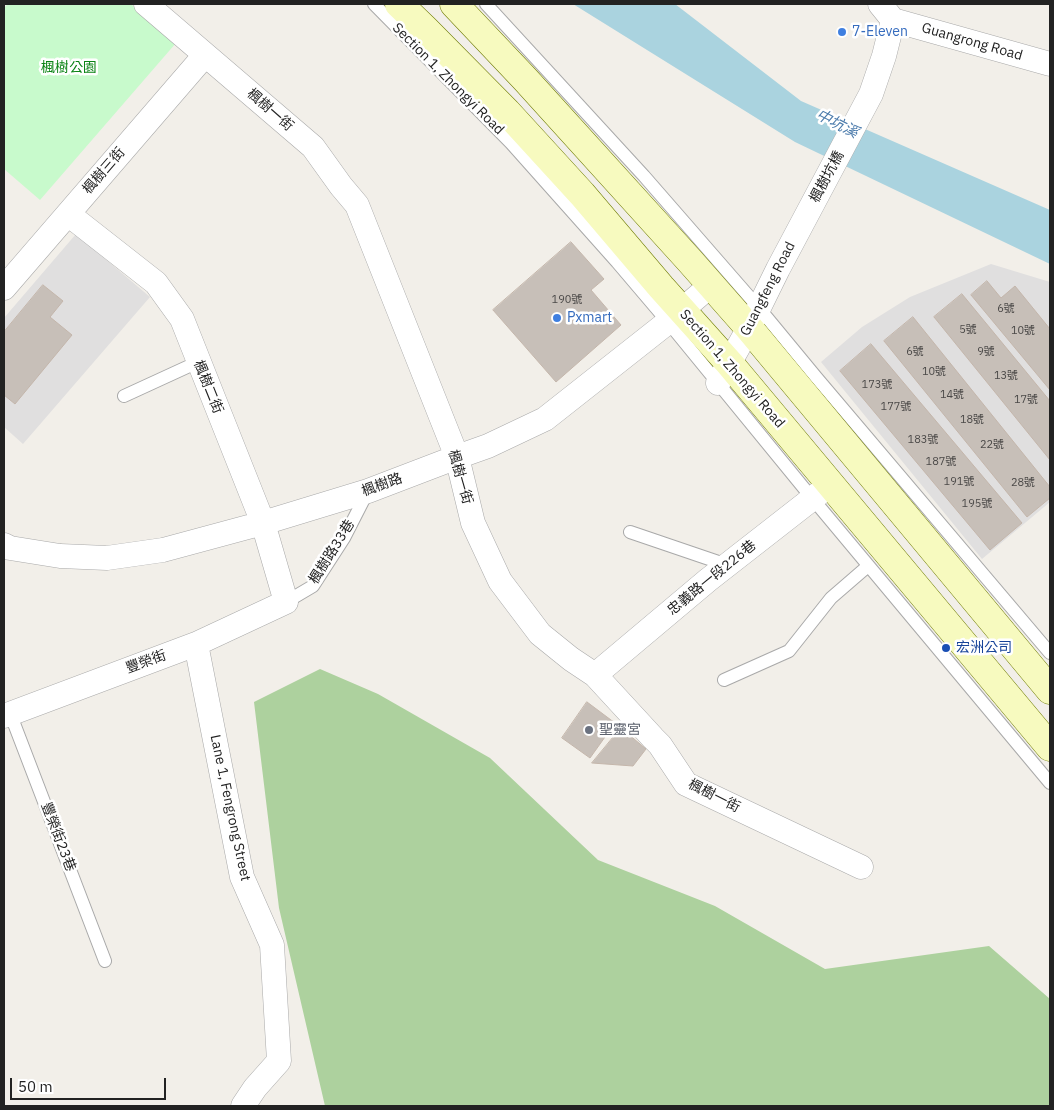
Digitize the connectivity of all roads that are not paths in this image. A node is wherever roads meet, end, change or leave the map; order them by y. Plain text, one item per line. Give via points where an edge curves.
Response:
1 (146, 4) edge
2 (374, 4) edge
3 (399, 4) edge
4 (454, 4) edge
5 (486, 4) edge
6 (887, 12) edge
7 (205, 55) junction
8 (1050, 64) edge
9 (68, 214) junction
10 (804, 221) joint
11 (711, 285) junction
12 (4, 288) edge
13 (675, 316) junction
14 (754, 318) junction
15 (198, 362) junction
16 (724, 373) junction
17 (124, 396) dead end
18 (456, 457) junction
19 (368, 491) junction
20 (822, 491) junction
21 (263, 523) junction
22 (630, 532) dead end
23 (4, 545) edge
24 (727, 565) junction
25 (868, 566) junction
26 (286, 602) junction
27 (196, 644) junction
28 (1050, 652) edge
29 (595, 675) junction
30 (724, 680) dead end
31 (1050, 690) edge
32 (7, 714) edge
33 (1050, 747) edge
34 (1050, 783) edge
35 (861, 867) dead end
36 (106, 961) dead end
37 (243, 1106) edge

1 - 7 street, 楓樹一街
2 - 13 lane, Section 1, Zhongyi Road
3 - 13 main road, Section 1, Zhongyi Road via 507,112 582,194
4 - 11 main road
5 - 14 lane via 644,176
6 - 8 street, Guangrong Road
6 - 10 street, 楓樹坑橋 via 884,56 871,94
7 - 9 street, 楓樹三街
7 - 18 street, 楓樹一街 via 313,147 357,205
9 - 12 street, 楓樹三街
9 - 15 street, 楓樹二街 via 156,283 182,319
10 - 14 street, Guangfeng Road
11 - 13 street, 楓樹路
11 - 14 main road
13 - 16 main road, Section 1, Zhongyi Road
13 - 18 street, 楓樹路 via 544,419 488,446
14 - 16 street, Guangfeng Road
14 - 28 lane via 816,377
14 - 31 main road
15 - 17 lane
15 - 21 street, 楓樹二街
16 - 20 main road, Section 1, Zhongyi Road
18 - 19 street, 楓樹路
18 - 29 street, 楓樹一街 via 473,523 500,581 540,634
19 - 21 street, 楓樹路
19 - 26 lane, 楓樹路33巷 via 344,538 313,586
20 - 24 street, 忠義路一段226巷
20 - 25 lane
20 - 33 main road, Section 1, Zhongyi Road
21 - 23 street, 楓樹路 via 163,550 107,558 60,556
21 - 26 street, 楓樹二街
22 - 24 lane
24 - 29 street, 忠義路一段226巷
25 - 30 lane via 831,598 789,651
25 - 34 lane
26 - 27 street, 豐榮街
27 - 32 street, 豐榮街
27 - 37 street, Lane 1, Fengrong Street via 242,877 272,945 279,1061
29 - 35 street, 楓樹一街 via 660,746 686,784
32 - 36 lane, 豐榮街23巷

